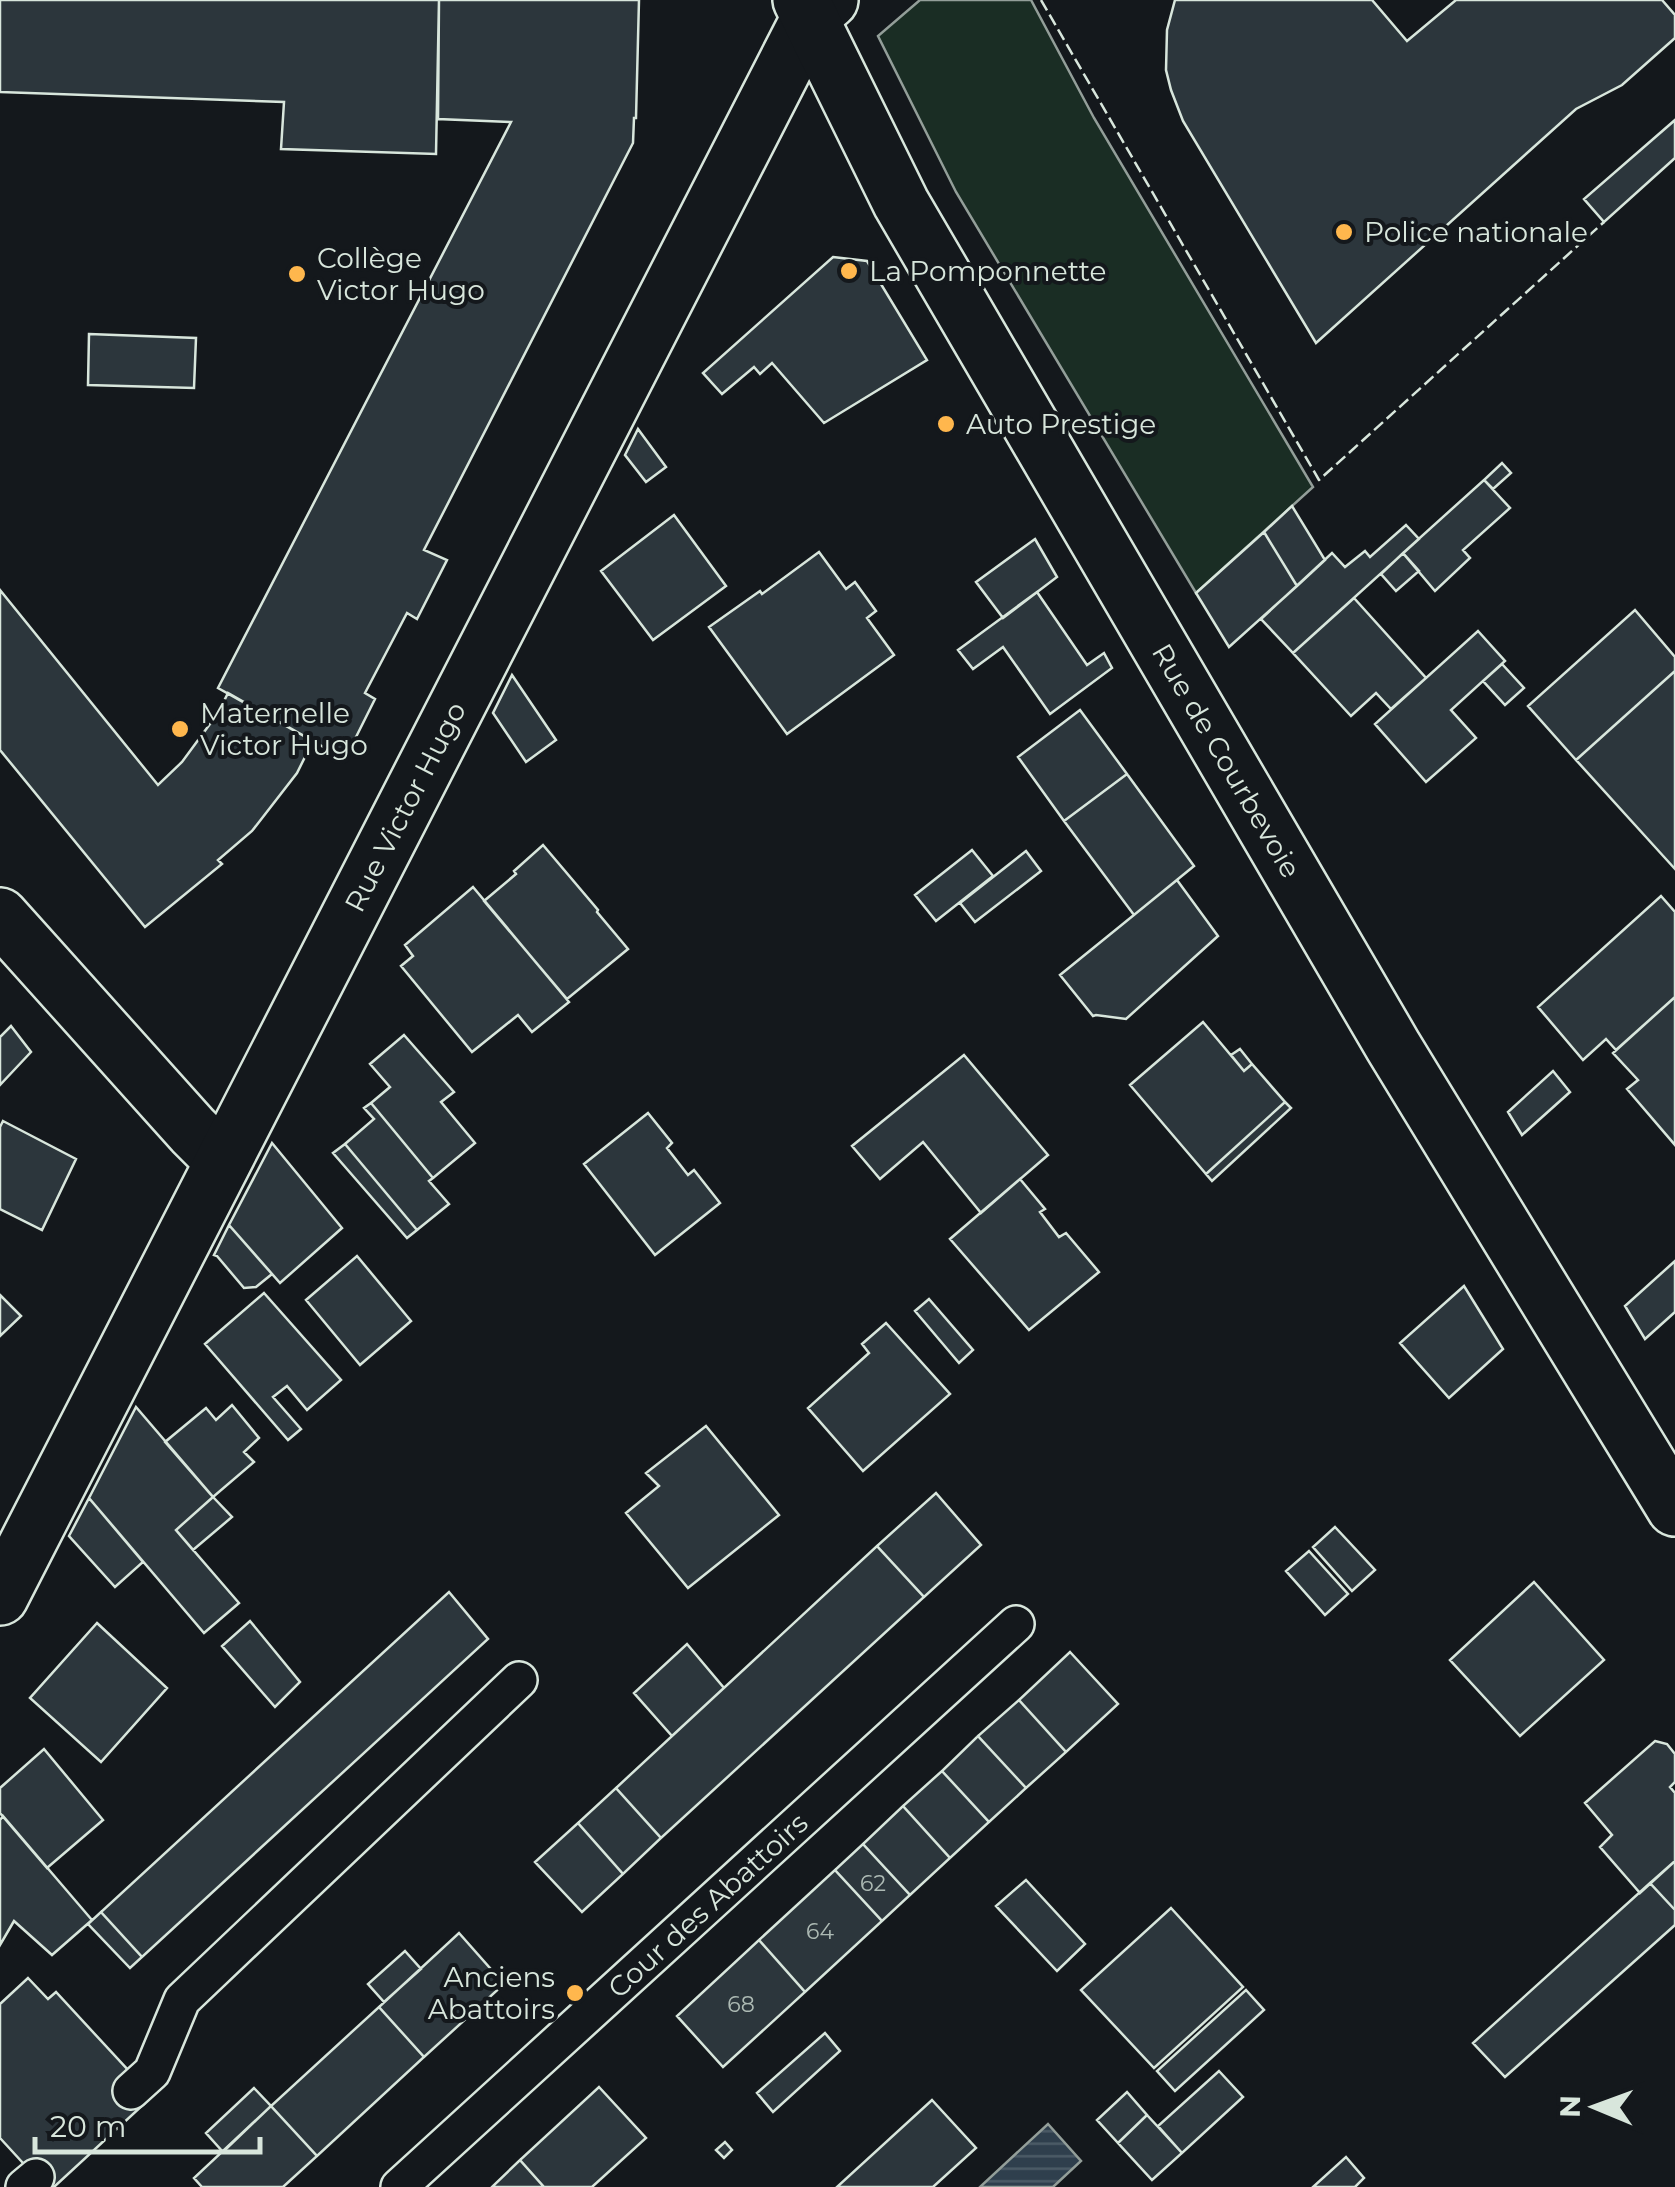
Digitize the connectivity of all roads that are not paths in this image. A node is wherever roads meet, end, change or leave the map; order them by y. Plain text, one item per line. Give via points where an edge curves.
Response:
1 (814, 6) edge
2 (0, 916) edge
3 (223, 1161) junction
4 (1675, 1508) edge
5 (0, 1597) edge
6 (1016, 1624) dead end
7 (518, 1680) dead end
8 (131, 2091) dead end
9 (399, 2187) edge

1 - 3 street, Rue Victor Hugo
1 - 4 street, Rue de Courbevoie via 901,203 1393,1046
2 - 3 street
3 - 5 street, Rue Victor Hugo
6 - 9 lane, Cour des Abattoirs
7 - 8 lane via 182,2000 152,2072

